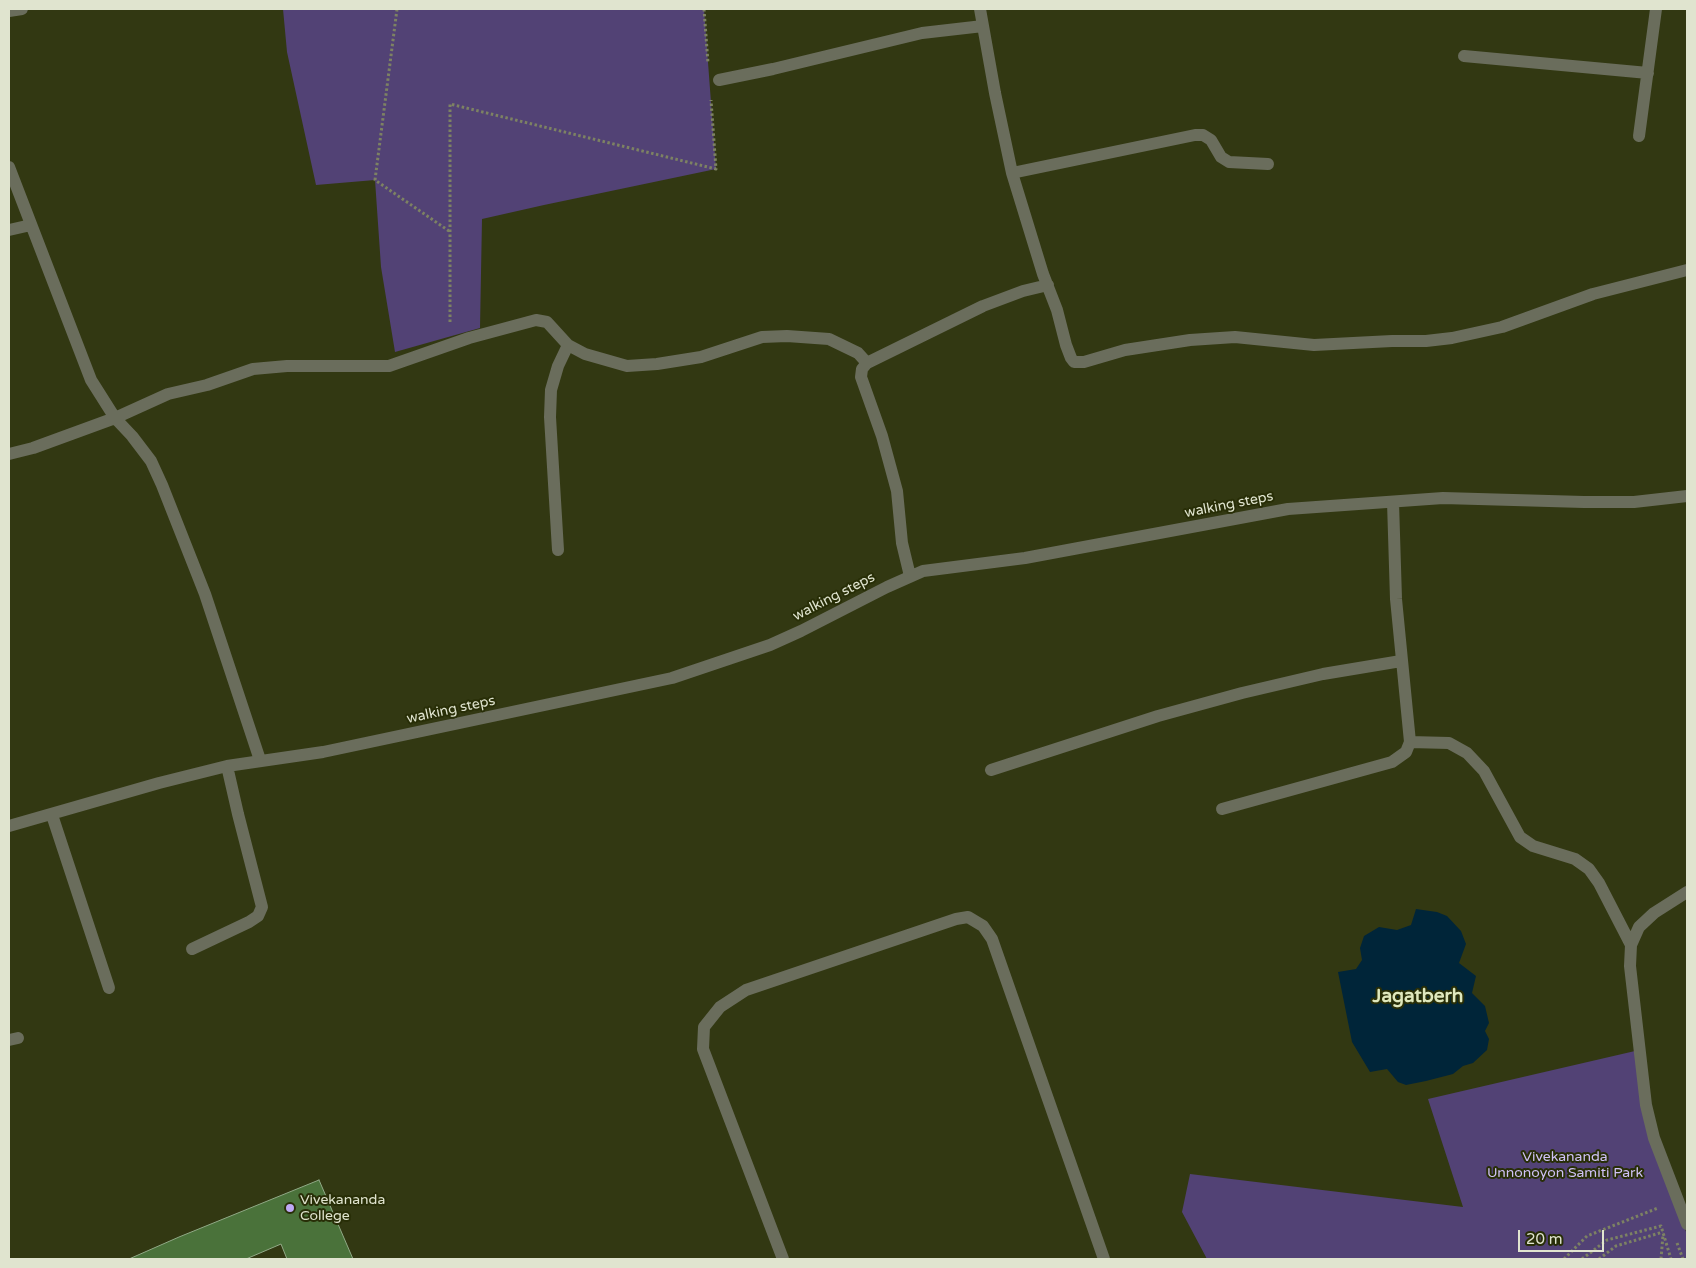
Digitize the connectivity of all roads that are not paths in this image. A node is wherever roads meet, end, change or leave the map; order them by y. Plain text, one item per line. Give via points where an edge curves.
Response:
1 (22, 9) edge
2 (980, 9) edge
3 (1656, 9) edge
4 (9, 11) edge
5 (983, 26) junction
6 (1464, 56) dead end
7 (1648, 73) junction
8 (719, 80) dead end
9 (1639, 136) dead end
10 (1268, 164) dead end
11 (9, 167) edge
12 (1012, 173) junction
13 (31, 225) junction
14 (9, 230) edge
15 (1687, 270) edge
16 (1048, 285) junction
17 (568, 345) junction
18 (867, 363) junction
19 (115, 418) junction
20 (9, 454) edge
21 (1687, 496) edge
22 (1394, 502) junction
23 (558, 550) dead end
24 (910, 576) junction
25 (1401, 661) junction
26 (1410, 742) junction
27 (260, 760) junction
28 (227, 766) junction
29 (991, 770) dead end
30 (1222, 809) dead end
31 (52, 815) junction
32 (9, 826) edge
33 (1687, 892) edge
34 (1631, 945) junction
35 (192, 949) dead end
36 (109, 988) dead end
37 (1687, 1224) edge
38 (783, 1259) edge
39 (1104, 1259) edge

1 - 4 street
2 - 5 street
3 - 7 street
5 - 8 street via 922,33
5 - 12 street
6 - 7 street
7 - 9 street
10 - 12 street via 1229,162 1221,157 1211,140 1195,135
11 - 13 street
12 - 16 street
13 - 14 street
13 - 19 street via 91,380
15 - 16 street via 1593,294 1502,327 1452,338 1314,345 1235,337 1132,349 1084,362 1074,362 1071,358
16 - 18 street via 983,306
17 - 18 street via 627,366 701,357 762,337 815,337 845,346
17 - 19 street via 547,322 536,320 492,331 389,366 253,369 168,394
17 - 23 street via 551,390
18 - 24 street via 861,377 890,462
19 - 20 street
19 - 27 street via 151,461 162,484 205,594
21 - 22 street, walking steps via 1634,502 1443,498
22 - 24 street, walking steps via 1288,508 1025,558 923,571
22 - 25 street
24 - 27 street, walking steps via 770,645 672,678 323,752
25 - 26 street
25 - 29 street via 1322,674 1242,693 1158,716
26 - 30 street via 1406,752 1392,762
26 - 34 street via 1449,743 1467,753 1484,771 1520,836 1533,846 1575,859 1589,870
27 - 28 street, walking steps
28 - 31 street, walking steps
28 - 35 street via 262,907 258,916 249,922
31 - 32 street, walking steps
31 - 36 street
33 - 34 street via 1639,927
34 - 37 street via 1630,966 1646,1105 1654,1138
38 - 39 street via 703,1049 704,1027 720,1008 746,990 968,917 983,926 992,939

